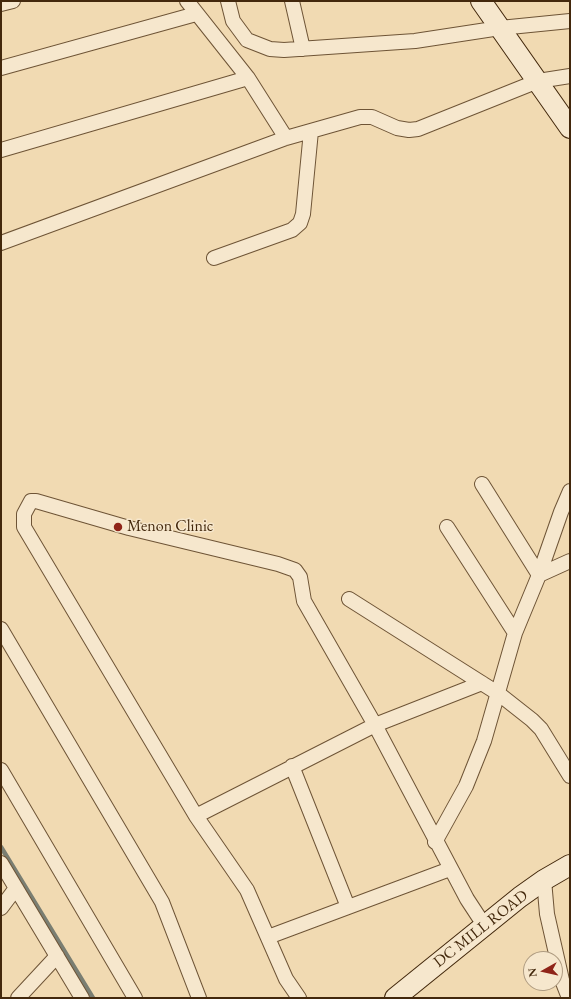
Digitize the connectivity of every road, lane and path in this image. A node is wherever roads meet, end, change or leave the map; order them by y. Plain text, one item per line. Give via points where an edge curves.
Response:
1 (12, 1) edge
2 (187, 1) edge
3 (228, 1) edge
4 (292, 1) edge
5 (481, 1) edge
6 (1, 4) edge
7 (196, 14) junction
8 (570, 21) edge
9 (500, 28) junction
10 (303, 49) junction
11 (1, 68) edge
12 (570, 76) edge
13 (248, 78) junction
14 (538, 81) junction
15 (570, 128) edge
16 (311, 131) junction
17 (286, 138) junction
18 (1, 150) edge
19 (1, 243) edge
20 (214, 258) dead end
21 (482, 484) dead end
22 (570, 491) edge
23 (447, 527) dead end
24 (570, 561) edge
25 (539, 575) junction
26 (349, 599) dead end
27 (1, 628) edge
28 (515, 632) junction
29 (482, 683) junction
30 (499, 694) junction
31 (375, 725) junction
32 (292, 766) junction
33 (1, 770) edge
34 (570, 776) edge
35 (196, 816) junction
36 (435, 842) junction
37 (1, 864) edge
38 (570, 865) edge
39 (450, 869) junction
40 (544, 880) junction
41 (16, 888) junction
42 (348, 907) junction
43 (1, 908) edge
44 (484, 925) junction
45 (268, 937) junction
46 (57, 956) junction
47 (18, 998) edge
48 (82, 998) edge
49 (136, 998) edge
50 (199, 998) edge
51 (299, 998) edge
52 (395, 998) edge
53 (569, 998) edge

1 - 6 street
2 - 7 street
3 - 10 street via 233,21 247,40 270,49
4 - 10 street
5 - 9 main road
7 - 11 street
7 - 13 street
8 - 9 street
9 - 10 street via 415,41
9 - 14 main road
12 - 14 street
13 - 17 street
13 - 18 street
14 - 15 main road
14 - 16 street via 418,129 397,128 372,117 360,116
16 - 17 street
16 - 20 street via 300,223 292,230
17 - 19 street
21 - 25 street
22 - 25 street
23 - 28 street
24 - 25 street
25 - 28 street
26 - 29 street
27 - 50 street via 162,902
28 - 30 street
29 - 30 street
29 - 31 street
30 - 34 street via 541,730
30 - 36 street via 466,786
31 - 32 street
31 - 35 street via 304,601 300,577 294,570 129,528 36,501 27,509 24,527
31 - 36 street
32 - 35 street
32 - 42 street
33 - 49 street
35 - 45 street via 247,890
36 - 39 street
37 - 41 street
38 - 40 main road, DC MILL ROAD
39 - 42 street
39 - 44 street
40 - 44 main road, DC MILL ROAD
40 - 53 street via 547,914 562,980
41 - 43 street
41 - 46 street
42 - 45 street
44 - 52 main road, DC MILL ROAD
45 - 51 street via 286,978
46 - 47 street
46 - 48 street

